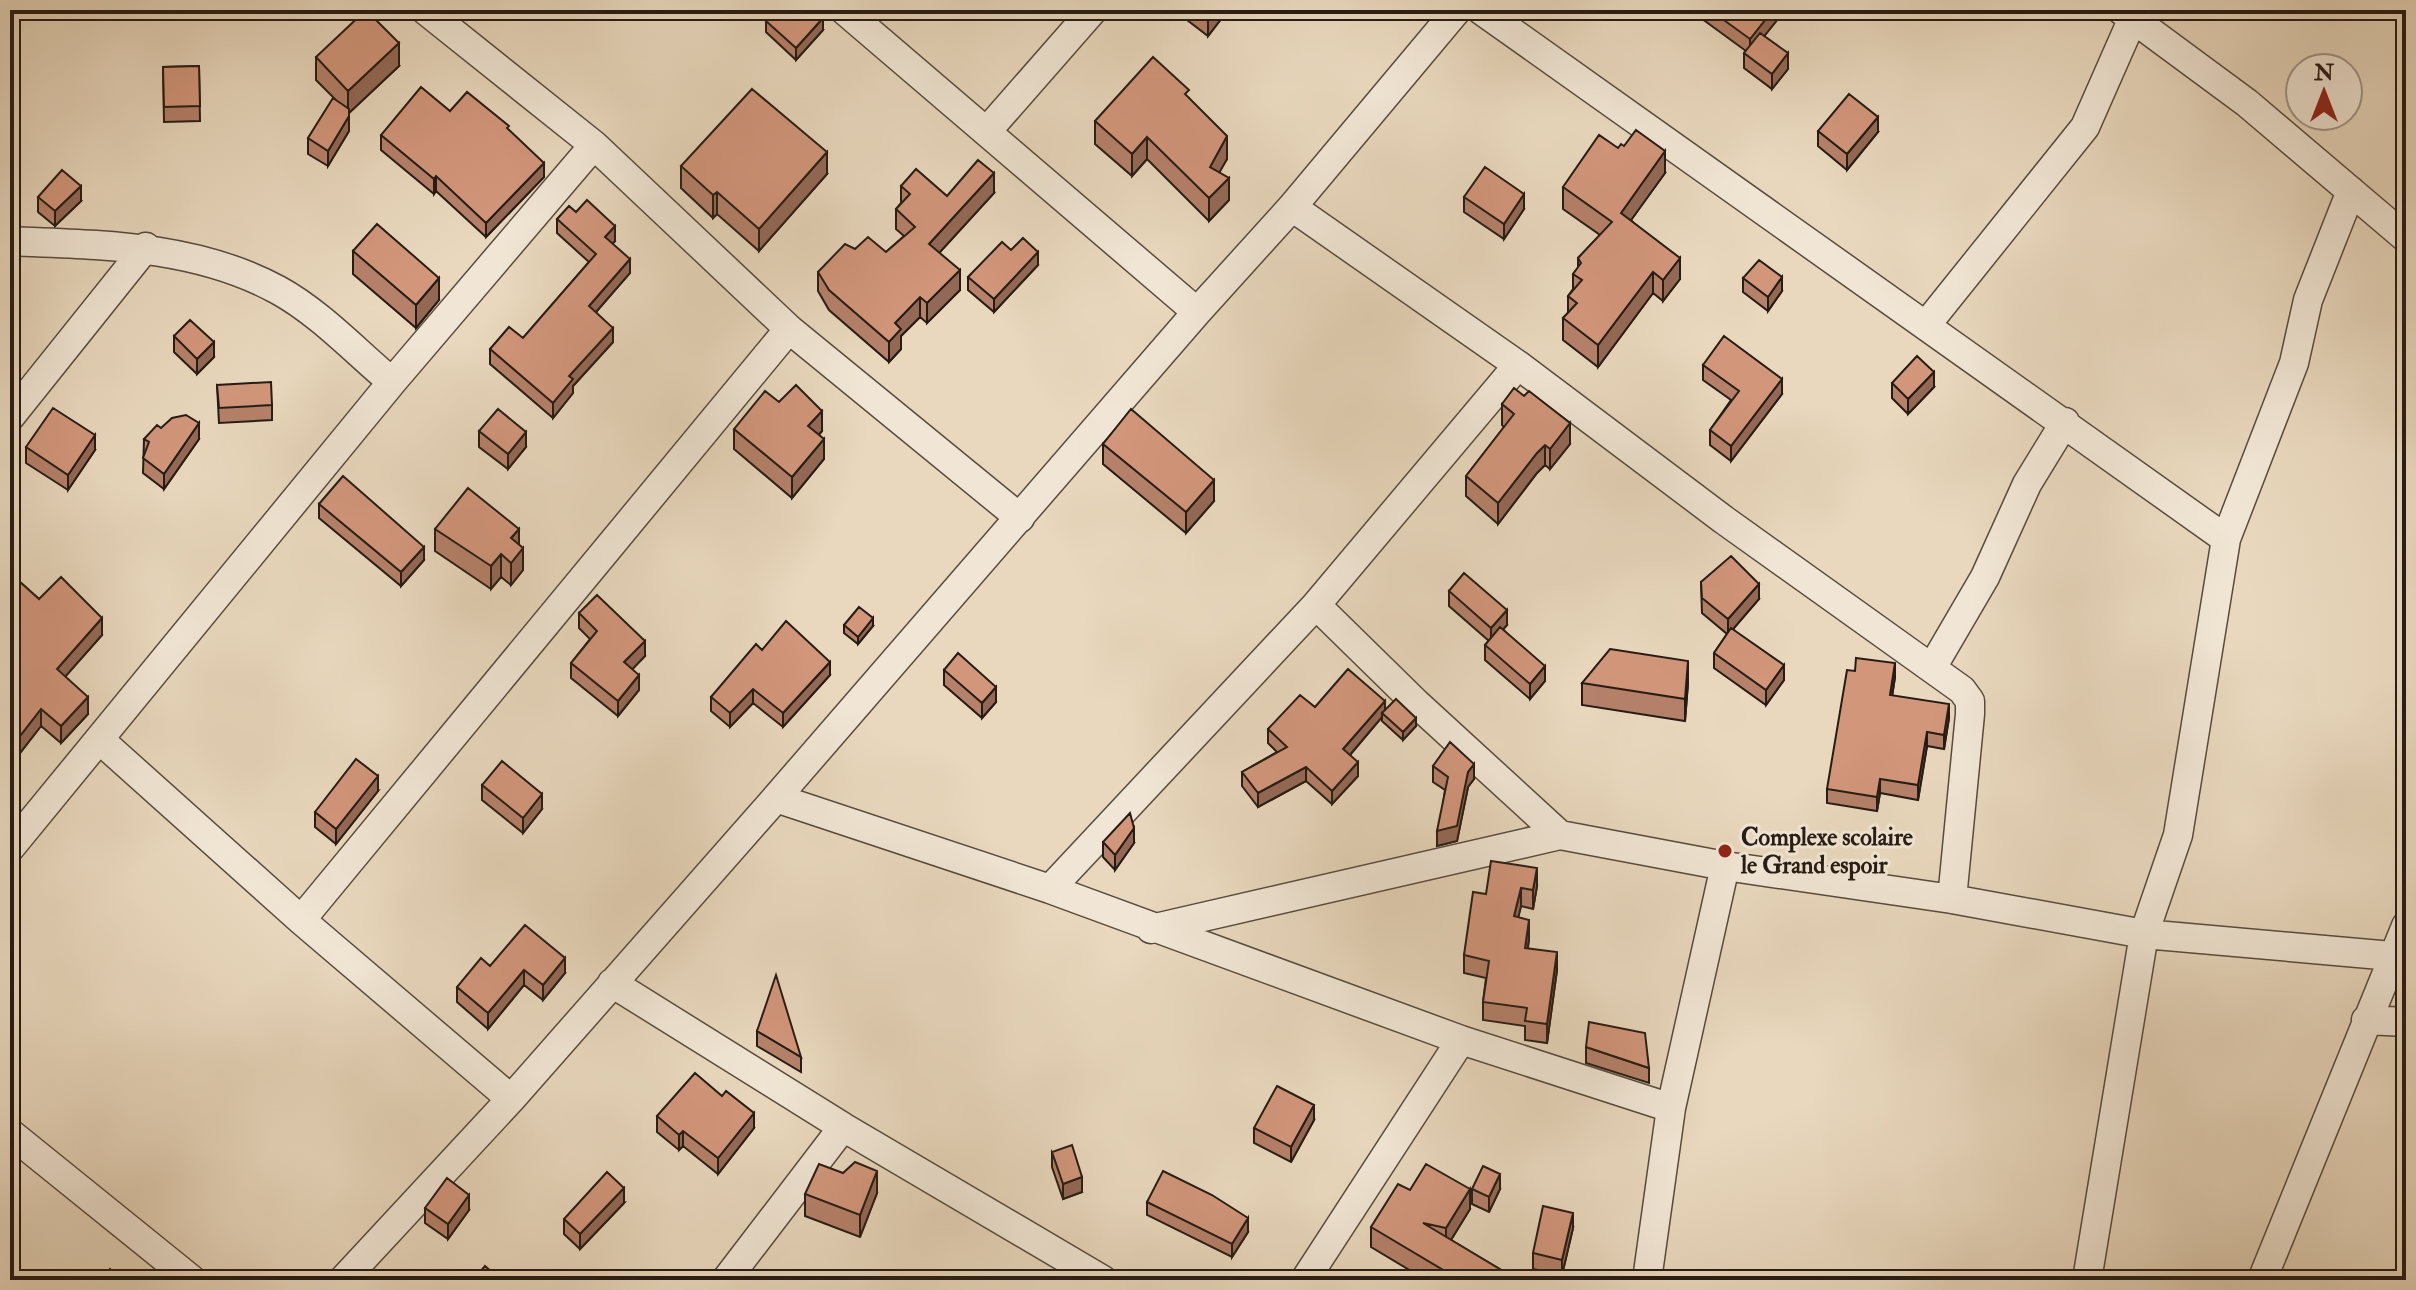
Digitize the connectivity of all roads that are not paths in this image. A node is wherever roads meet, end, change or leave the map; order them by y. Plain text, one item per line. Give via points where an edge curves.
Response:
1 (425, 10) edge
2 (844, 10) edge
3 (1093, 10) edge
4 (1457, 10) edge
5 (1481, 10) edge
6 (2127, 14) edge
7 (987, 131) junction
8 (594, 145) junction
9 (2351, 191) junction
10 (1292, 207) junction
11 (2406, 238) edge
12 (10, 241) edge
13 (146, 247) junction
14 (1197, 312) junction
15 (1927, 324) junction
16 (789, 329) junction
17 (1518, 365) junction
18 (392, 382) junction
19 (10, 417) edge
20 (2065, 422) junction
21 (1020, 518) junction
22 (2226, 539) junction
23 (1316, 605) junction
24 (1933, 666) junction
25 (100, 740) junction
26 (776, 798) junction
27 (1560, 835) junction
28 (10, 848) edge
29 (1725, 866) junction
30 (1050, 889) junction
31 (1952, 899) junction
32 (301, 920) junction
33 (2406, 926) edge
34 (1151, 929) junction
35 (2144, 934) junction
36 (2392, 956) junction
37 (612, 983) junction
38 (2366, 1020) junction
39 (2406, 1022) edge
40 (1461, 1040) junction
41 (511, 1099) junction
42 (1671, 1108) junction
43 (843, 1127) junction
44 (10, 1133) edge
45 (731, 1278) edge
46 (192, 1280) edge
47 (343, 1280) edge
48 (1103, 1280) edge
49 (1305, 1280) edge
50 (1647, 1280) edge
51 (2087, 1280) edge
52 (2262, 1280) edge

1 - 8 street
2 - 7 street
3 - 7 street
4 - 10 street
5 - 15 street
6 - 9 street via 2247,103
6 - 15 street via 2085,127
7 - 14 street
8 - 16 street
8 - 18 street
9 - 11 street
9 - 22 street via 2308,300 2294,363
10 - 14 street
10 - 17 street
12 - 13 street
13 - 18 street via 237,271 280,291
13 - 19 street
14 - 21 street
15 - 20 street
16 - 21 street
16 - 32 street
17 - 23 street
17 - 24 street via 1724,520
18 - 25 street
20 - 22 street
20 - 24 street
21 - 26 street
22 - 35 street via 2178,835
23 - 27 street
23 - 30 street
24 - 31 street via 1970,701
25 - 28 street
25 - 32 street
26 - 30 street
26 - 37 street
27 - 29 street
27 - 34 street
29 - 31 street
29 - 42 street
30 - 34 street
31 - 35 street
32 - 41 street
33 - 36 street
34 - 40 street
35 - 36 street
35 - 51 street
36 - 38 street
37 - 41 street
37 - 43 street
38 - 39 street
38 - 52 street
40 - 42 street
40 - 49 street
41 - 47 street
42 - 50 street
43 - 45 street
43 - 48 street
44 - 46 street

